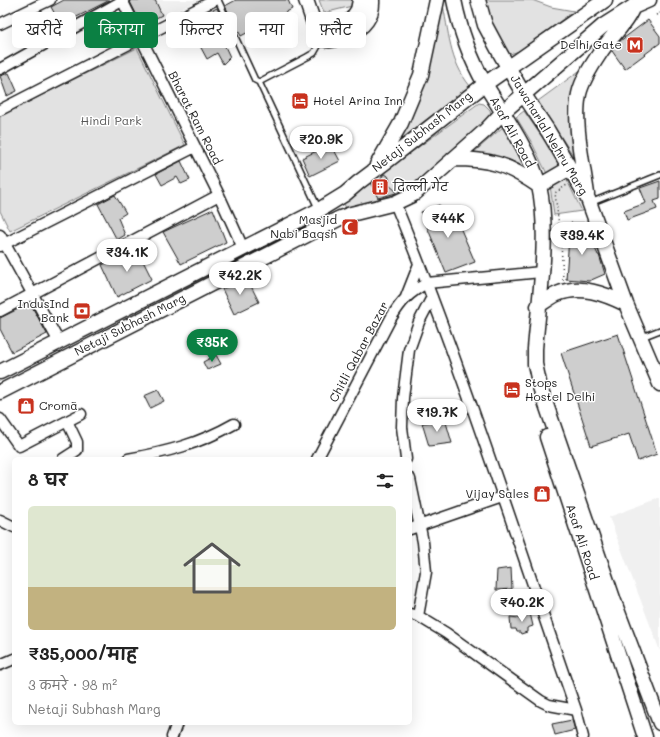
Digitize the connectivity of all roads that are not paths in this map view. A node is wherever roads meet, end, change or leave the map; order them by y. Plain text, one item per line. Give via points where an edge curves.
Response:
1 (50, 0) edge
2 (216, 0) edge
3 (306, 0) edge
4 (360, 0) edge
5 (372, 0) edge
6 (437, 0) edge
7 (454, 0) edge
8 (478, 0) edge
9 (605, 0) edge
10 (649, 0) edge
11 (122, 1) edge
12 (633, 7) junction
13 (127, 12) edge
14 (311, 12) edge
15 (357, 12) edge
16 (366, 22) edge
17 (0, 24) edge
18 (158, 29) edge
19 (121, 48) edge
20 (145, 48) edge
21 (317, 48) edge
22 (508, 67) junction
23 (0, 69) edge
24 (259, 82) junction
25 (485, 84) junction
26 (524, 95) junction
27 (0, 110) edge
28 (502, 113) junction
29 (195, 147) junction
30 (453, 159) junction
31 (373, 171) junction
32 (573, 174) junction
33 (660, 175) edge
34 (539, 186) junction
35 (219, 195) junction
36 (588, 201) junction
37 (395, 203) junction
38 (319, 210) junction
39 (2, 241) edge
40 (243, 248) junction
41 (419, 264) junction
42 (541, 272) junction
43 (428, 284) junction
44 (32, 294) junction
45 (406, 297) junction
46 (432, 297) junction
47 (626, 304) junction
48 (538, 306) junction
49 (0, 311) edge
50 (660, 330) edge
51 (641, 338) junction
52 (60, 342) junction
53 (535, 349) junction
54 (0, 372) edge
55 (660, 384) edge
56 (0, 392) edge
57 (81, 414) dead end
58 (0, 419) edge
59 (67, 421) junction
60 (234, 424) dead end
61 (67, 457) edge
62 (137, 457) edge
63 (318, 457) edge
64 (406, 457) edge
65 (412, 488) edge
66 (502, 497) junction
67 (0, 520) edge
68 (420, 524) junction
69 (12, 526) edge
70 (412, 528) edge
71 (414, 615) edge
72 (12, 660) edge
73 (0, 665) edge
74 (576, 710) junction
75 (660, 723) edge
76 (176, 725) edge
77 (172, 737) edge
78 (583, 737) edge
79 (646, 737) edge

1 - 17 street
2 - 18 street
2 - 24 lane via 255,80
3 - 14 main road
4 - 15 main road
5 - 16 main road via 372,10
6 - 31 main road via 421,75 401,123
7 - 25 main road via 460,29
8 - 22 main road, Jawaharlal Nehru Marg via 485,25
9 - 22 main road, Netaji Subhash Marg
10 - 12 main road, Netaji Subhash Marg
11 - 13 street, Bharat Ram Road
11 - 23 street
12 - 26 main road, Netaji Subhash Marg via 603,26
12 - 36 main road via 628,20 588,72 579,93 579,139
19 - 27 street
20 - 29 street, Bharat Ram Road
21 - 24 lane via 308,58
22 - 25 main road, Netaji Subhash Marg
22 - 26 main road, Jawaharlal Nehru Marg
24 - 38 lane
25 - 28 main road, Asaf Ali Road
25 - 31 main road, Netaji Subhash Marg
26 - 28 main road, Netaji Subhash Marg
26 - 32 main road, Jawaharlal Nehru Marg
28 - 30 main road, Netaji Subhash Marg
28 - 34 main road, Asaf Ali Road via 531,162
29 - 35 street, Bharat Ram Road
29 - 39 street
30 - 34 main road via 476,159 499,164 520,173
30 - 37 main road, Netaji Subhash Marg via 414,194
31 - 38 main road, Netaji Subhash Marg via 345,194
32 - 34 main road
32 - 36 main road, Jawaharlal Nehru Marg
33 - 36 lane
34 - 42 main road, Asaf Ali Road via 544,243
35 - 40 street, Bharat Ram Road
35 - 44 street
36 - 47 main road, Jawaharlal Nehru Marg
37 - 41 street
37 - 56 main road, Netaji Subhash Marg via 340,218
38 - 40 main road, Netaji Subhash Marg
39 - 44 street
40 - 52 main road, Netaji Subhash Marg
41 - 43 street
41 - 45 street
42 - 43 street, Chitli Qabar Bazar
42 - 48 main road, Asaf Ali Road
43 - 45 street, Chitli Qabar Bazar
43 - 46 street
44 - 49 street
44 - 52 street
45 - 63 street, Chitli Qabar Bazar via 391,318
46 - 64 street via 409,350 402,427
46 - 66 street
47 - 48 main road via 606,295 575,290 558,294
47 - 51 main road, Jawaharlal Nehru Marg
48 - 53 main road, Asaf Ali Road
50 - 51 lane
51 - 55 main road, Jawaharlal Nehru Marg
52 - 54 main road, Netaji Subhash Marg
53 - 75 main road, Asaf Ali Road via 540,387 616,607
53 - 79 main road, Asaf Ali Road via 526,364 528,377
57 - 59 street
58 - 59 street via 18,446
59 - 61 street via 77,442 77,450
60 - 62 street via 214,436 180,448
65 - 68 street
66 - 68 street
66 - 74 street
67 - 69 street
68 - 70 street
68 - 71 street via 426,572
71 - 74 street via 446,633 541,701
72 - 73 street
74 - 78 street
76 - 77 street

